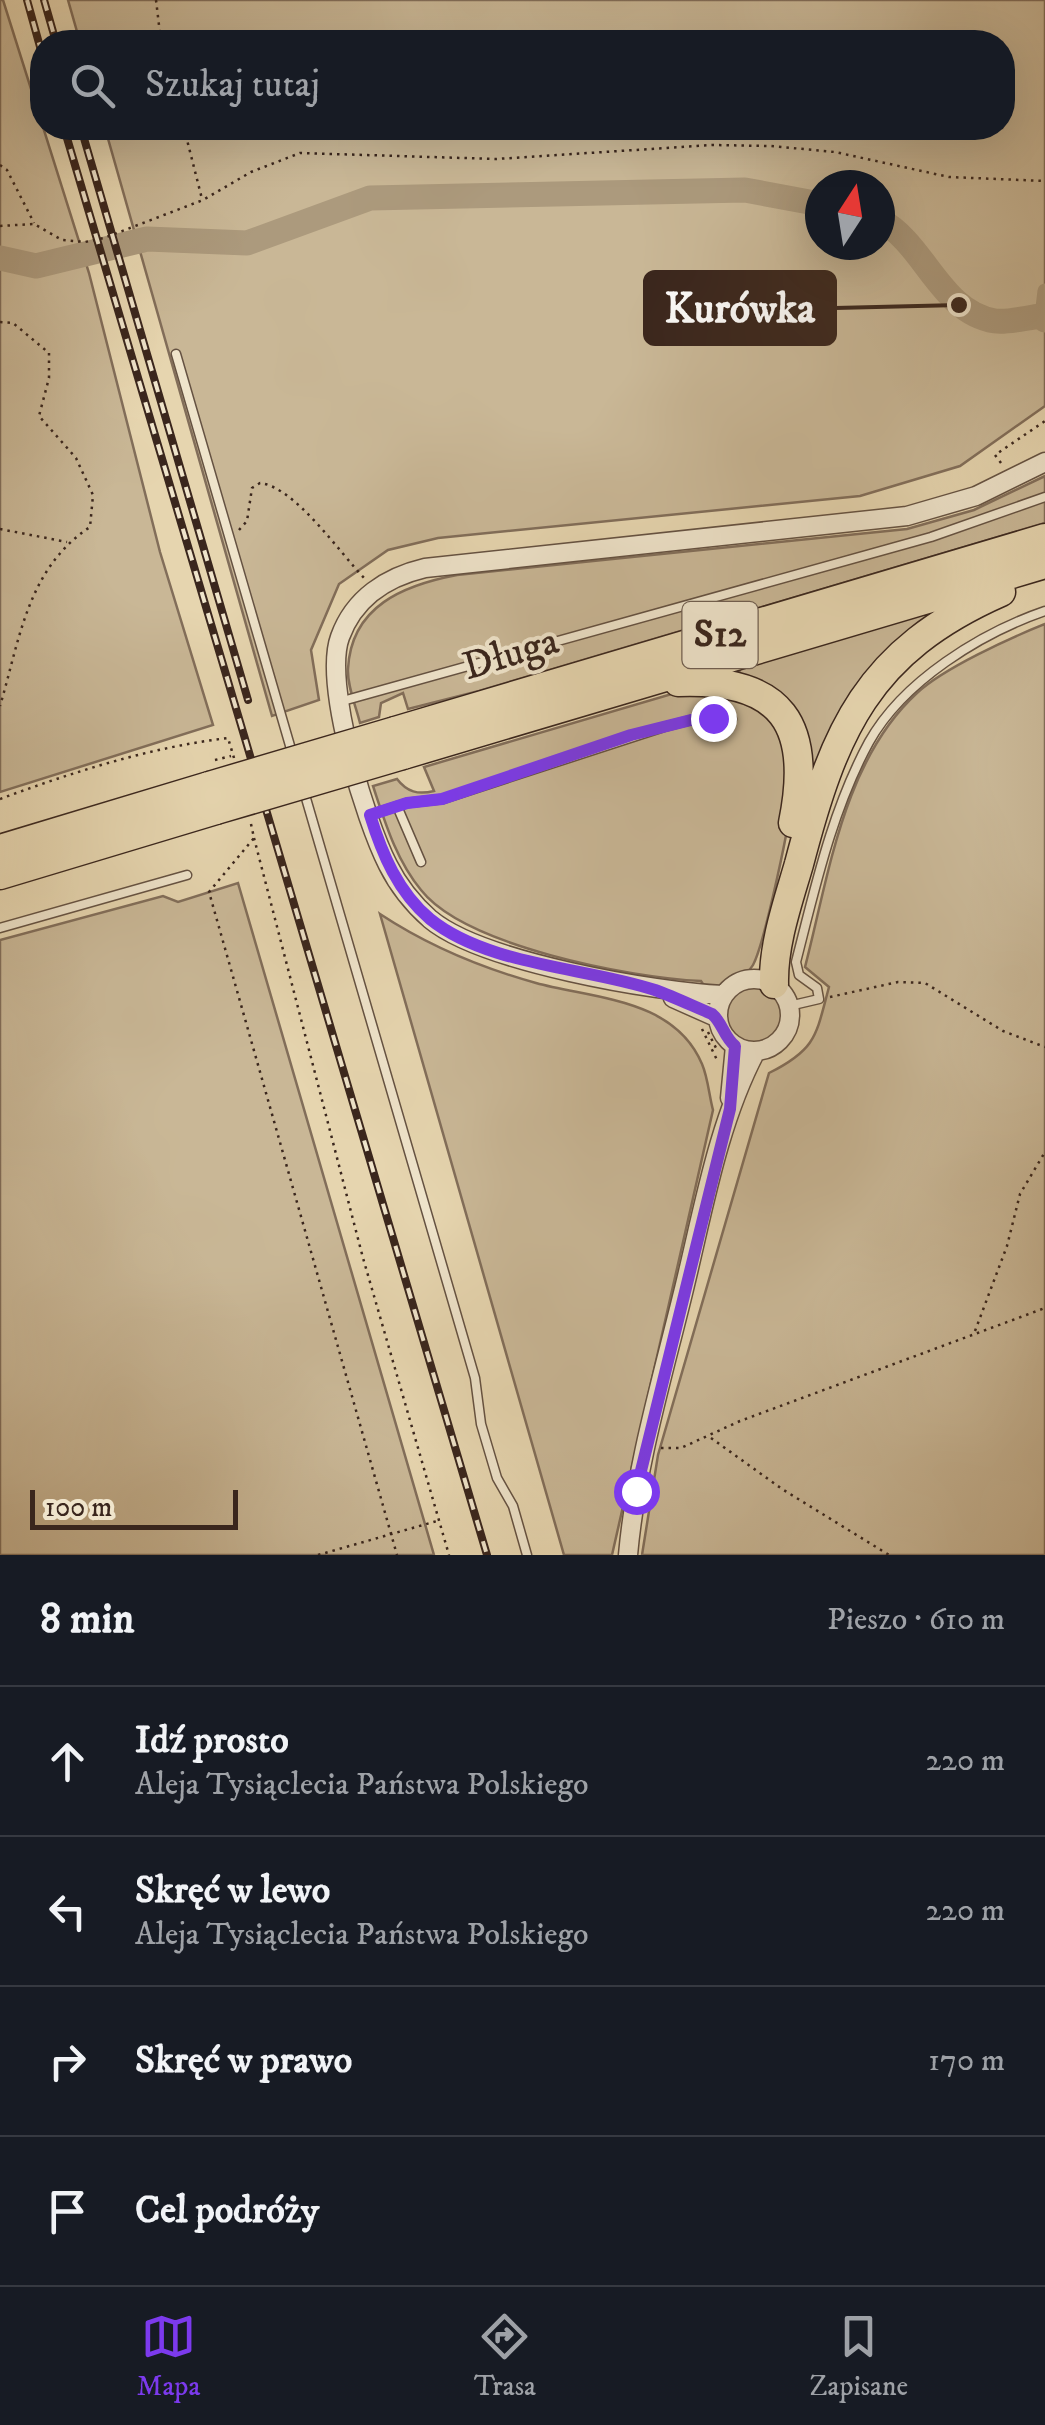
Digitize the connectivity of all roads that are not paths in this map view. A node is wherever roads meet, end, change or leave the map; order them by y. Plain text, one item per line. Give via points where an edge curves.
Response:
1 (176, 354) dead end
2 (1045, 462) edge
3 (1045, 496) edge
4 (1045, 538) edge
5 (1045, 567) edge
6 (1045, 611) edge
7 (642, 684) junction
8 (339, 702) junction
9 (732, 719) dead end
10 (399, 743) junction
11 (213, 786) junction
12 (397, 806) junction
13 (370, 815) junction
14 (0, 849) edge
15 (421, 862) dead end
16 (0, 875) edge
17 (188, 875) dead end
18 (0, 928) edge
19 (654, 990) junction
20 (771, 990) junction
21 (723, 995) junction
22 (718, 1018) junction
23 (735, 1046) junction
24 (756, 1051) junction
25 (730, 1109) junction
26 (528, 1555) edge
27 (628, 1555) edge

1 - 26 lane via 475,1378 481,1424
2 - 8 street via 976,496 907,516 400,575 374,590 339,638
3 - 8 lane via 931,537
4 - 10 highway, Długa / S12
5 - 7 highway, S12
5 - 20 highway via 914,642 852,716 816,802
6 - 20 lane via 1004,625 951,658 908,694 870,740 842,801 796,962 799,975 817,988 818,1000
7 - 10 highway, Długa / S12
7 - 20 highway via 743,687 782,716 798,744 799,793 760,961
8 - 13 street
9 - 12 lane via 664,726 442,799
10 - 11 highway, Długa / S12, bridge
11 - 14 highway, Długa / S12
11 - 16 highway, Długa / S12
12 - 13 lane
12 - 15 lane
13 - 19 street via 396,879 438,925 491,949
17 - 18 lane
19 - 21 street
19 - 22 street
20 - 21 street via 735,983
20 - 24 street via 786,1033
21 - 22 street
22 - 23 street
23 - 24 street
23 - 25 street
24 - 25 street
25 - 27 street via 645,1448

